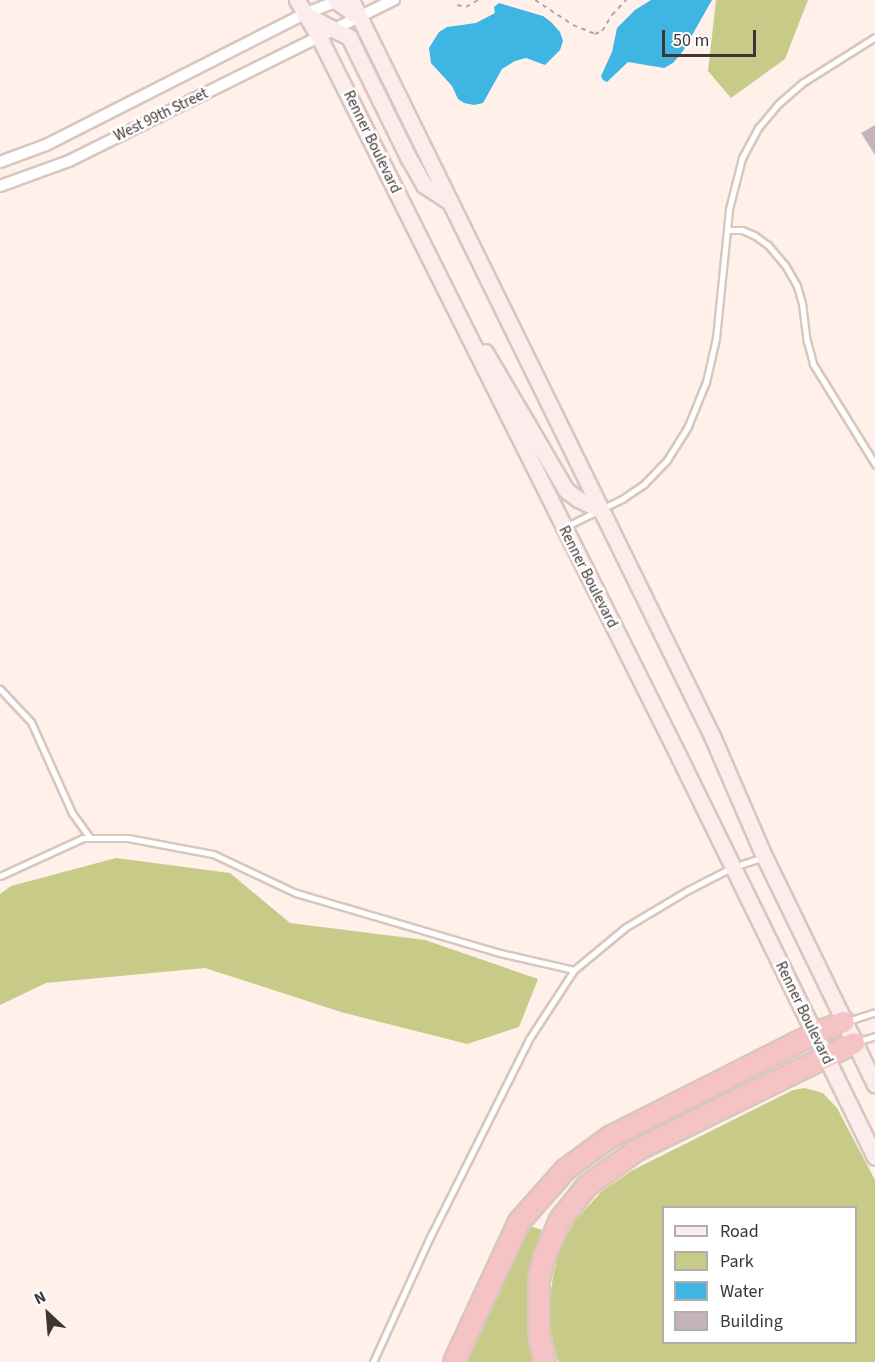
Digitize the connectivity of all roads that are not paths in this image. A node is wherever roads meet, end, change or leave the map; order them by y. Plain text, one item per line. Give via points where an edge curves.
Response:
1 (340, 0) edge
2 (394, 0) edge
3 (300, 7) edge
4 (359, 18) junction
5 (336, 29) junction
6 (320, 37) junction
7 (875, 37) edge
8 (0, 162) edge
9 (0, 186) edge
10 (449, 201) junction
11 (727, 230) junction
12 (449, 297) junction
13 (875, 464) edge
14 (601, 510) junction
15 (563, 528) junction
16 (0, 689) edge
17 (90, 838) junction
18 (764, 856) junction
19 (733, 867) junction
20 (0, 876) edge
21 (574, 970) junction
22 (875, 1012) edge
23 (844, 1022) junction
24 (814, 1034) junction
25 (875, 1036) edge
26 (854, 1043) junction
27 (825, 1056) junction
28 (875, 1085) edge
29 (875, 1157) edge
30 (373, 1362) edge
31 (454, 1362) edge
32 (545, 1362) edge

1 - 3 street, West 99th Street
1 - 4 main road
2 - 4 street, West 99th Street
3 - 5 main road
3 - 6 main road, Renner Boulevard
3 - 8 street, West 99th Street via 60,138
4 - 5 street, West 99th Street
4 - 10 main road
5 - 6 street, West 99th Street
5 - 10 main road via 349,37 424,185
6 - 9 street, West 99th Street via 69,161
6 - 12 main road, Renner Boulevard
7 - 11 lane via 802,83 758,128 733,186
10 - 14 main road
11 - 13 lane via 754,234 785,265 799,294 813,364
11 - 14 lane via 716,338 706,382 688,426 667,460 644,484
12 - 14 main road via 496,368 566,489
12 - 15 main road, Renner Boulevard
14 - 15 lane
14 - 18 main road via 712,736
15 - 19 main road, Renner Boulevard
16 - 17 lane via 32,722 72,813
17 - 20 lane
17 - 21 lane via 128,838 213,854 296,893 500,953
18 - 19 lane
18 - 23 main road
19 - 21 lane via 626,927
19 - 24 main road, Renner Boulevard
21 - 30 lane via 529,1039 431,1235
22 - 23 lane
23 - 24 highway
23 - 26 main road
24 - 27 main road, Renner Boulevard
24 - 31 highway via 610,1137 565,1170 519,1222
25 - 26 lane
26 - 27 highway
26 - 28 main road
27 - 29 main road, Renner Boulevard
27 - 32 highway via 637,1150 613,1165 573,1202 551,1240 538,1280 539,1334

